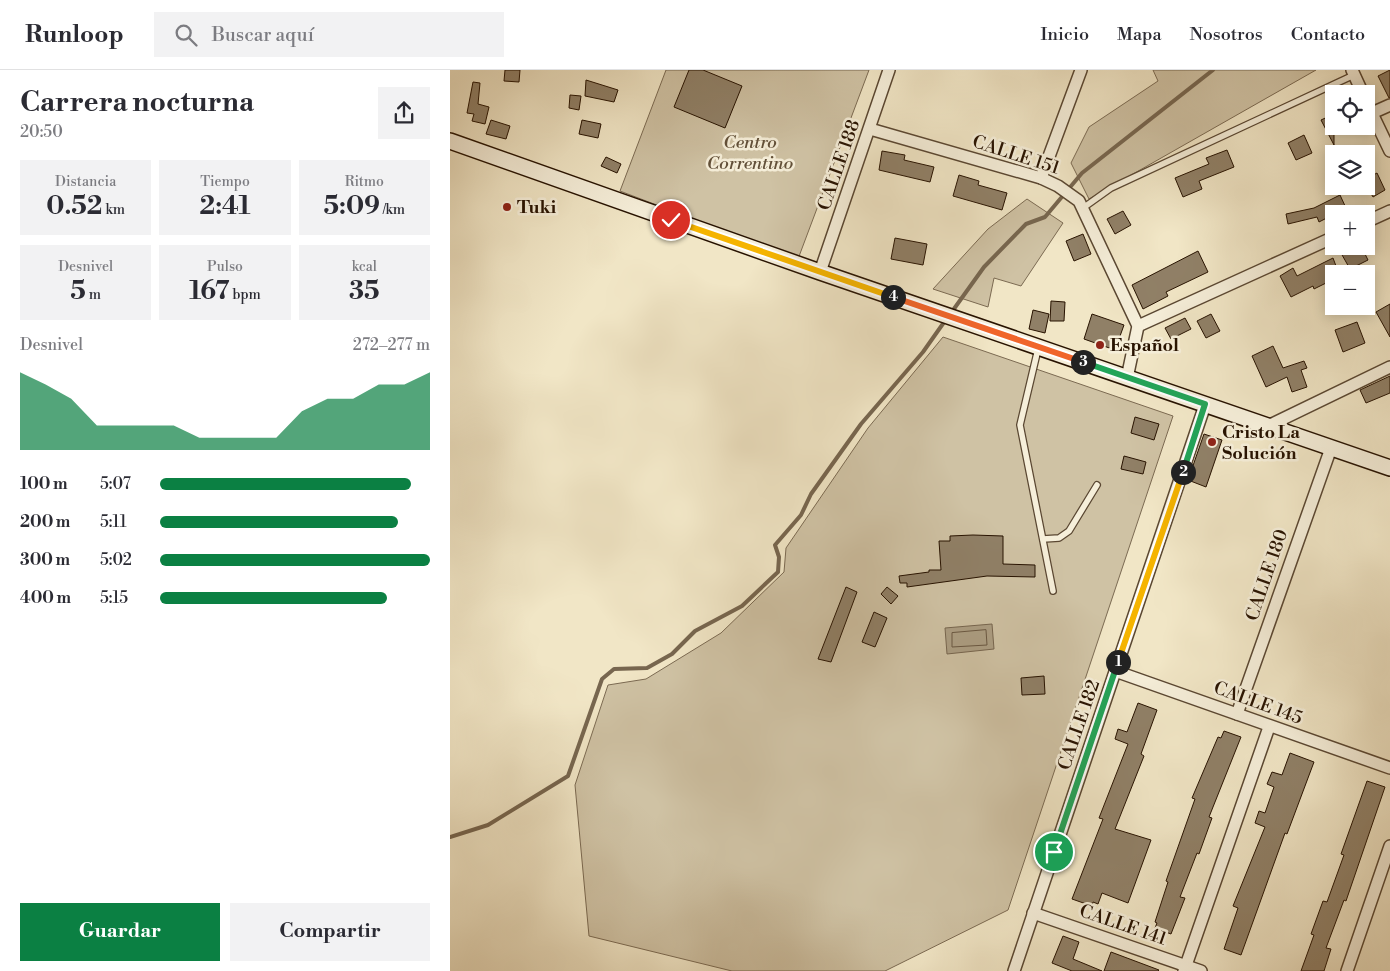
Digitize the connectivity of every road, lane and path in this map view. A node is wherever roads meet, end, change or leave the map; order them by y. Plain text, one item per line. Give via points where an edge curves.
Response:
1 (889, 70) edge
2 (1081, 70) edge
3 (1353, 73) edge
4 (1359, 85) edge
5 (1390, 105) edge
6 (1375, 112) edge
7 (1375, 119) edge
8 (870, 129) junction
9 (450, 141) edge
10 (1390, 151) edge
11 (1041, 178) junction
12 (1081, 205) junction
13 (1390, 212) edge
14 (1375, 218) edge
15 (1325, 241) edge
16 (820, 272) junction
17 (1138, 326) junction
18 (1039, 347) junction
19 (1390, 368) edge
20 (1127, 378) junction
21 (1205, 404) junction
22 (1268, 426) junction
23 (1331, 448) junction
24 (1390, 468) edge
25 (1097, 485) dead end
26 (1043, 539) junction
27 (1053, 591) dead end
28 (1115, 671) junction
29 (1237, 714) junction
30 (1269, 726) junction
31 (1390, 768) edge
32 (1390, 846) edge
33 (1034, 913) junction
34 (1185, 968) edge
35 (1014, 971) edge
36 (1201, 971) edge
37 (1347, 971) edge

1 - 8 street, CALLE 188
2 - 11 street
3 - 4 street
3 - 12 lane
5 - 6 street
7 - 10 street
8 - 11 street, CALLE 151
8 - 16 street, CALLE 188
9 - 16 main road
11 - 12 street, CALLE 151 via 1058,186
12 - 17 street, CALLE 151
13 - 14 street
15 - 17 street
16 - 18 main road
17 - 20 street
18 - 20 main road
18 - 26 lane via 1020,425
19 - 22 street
20 - 21 main road
21 - 22 main road
21 - 28 street, CALLE 182
22 - 23 main road
23 - 24 main road
23 - 29 street, CALLE 180
25 - 26 lane via 1069,531 1059,538
26 - 27 lane
28 - 29 street, CALLE 145
28 - 33 street, CALLE 182
29 - 30 street, CALLE 145
30 - 31 street, CALLE 145
30 - 34 street
32 - 37 street
33 - 34 street, CALLE 141
33 - 35 street, CALLE 182
34 - 36 street, CALLE 141

